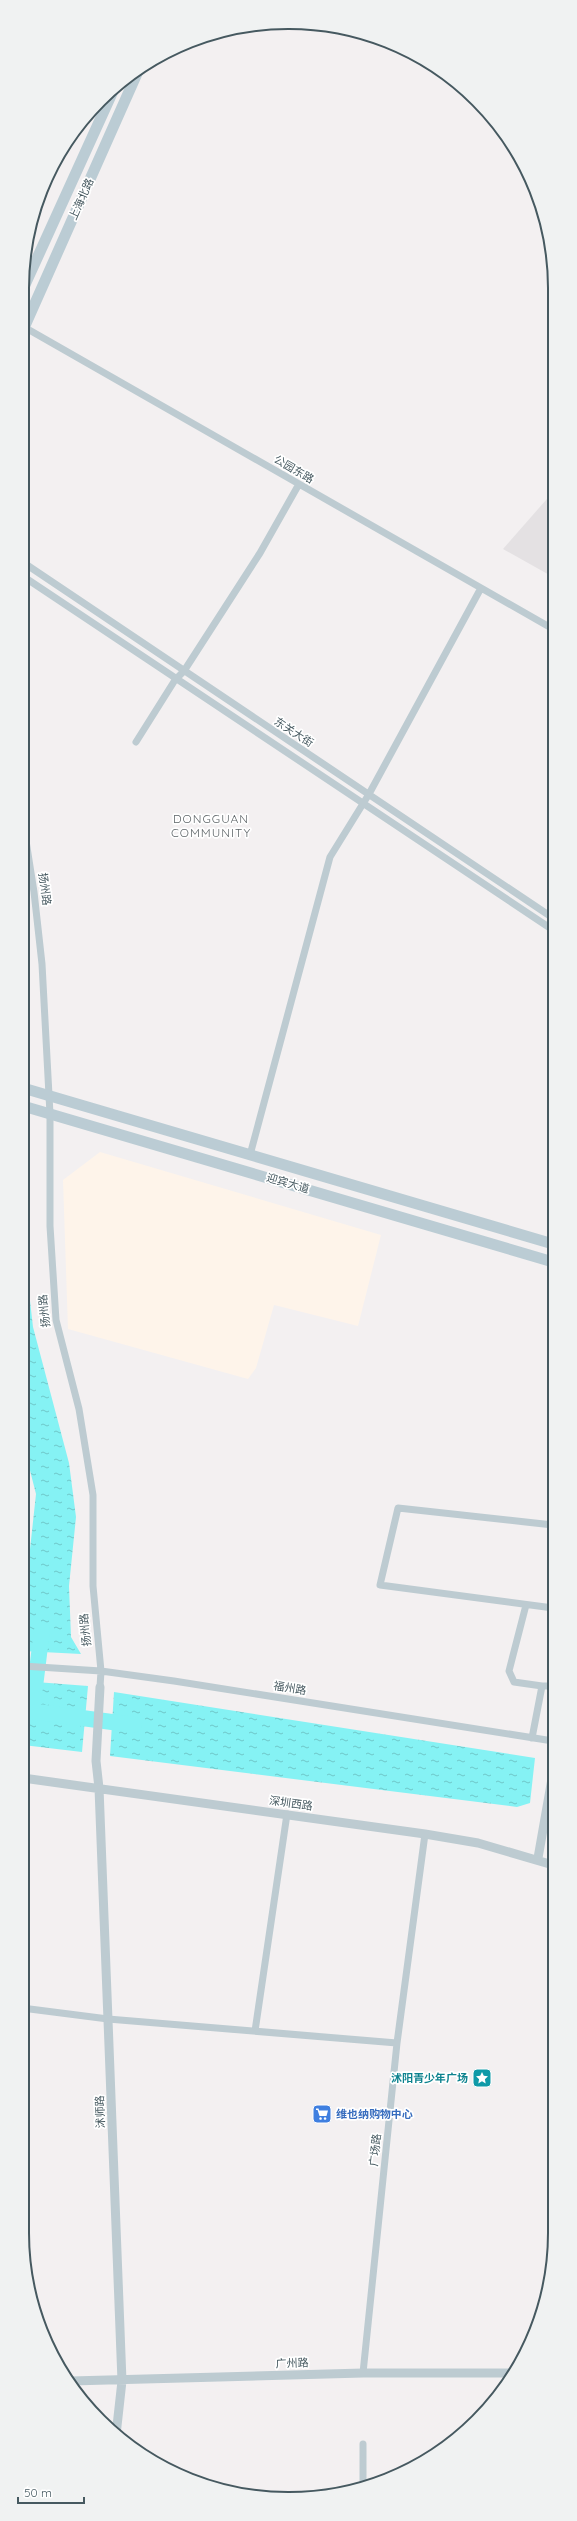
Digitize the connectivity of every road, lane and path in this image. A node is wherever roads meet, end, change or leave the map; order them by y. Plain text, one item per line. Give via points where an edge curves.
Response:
1 (134, 81) edge
2 (108, 102) edge
3 (30, 274) edge
4 (29, 317) edge
5 (29, 331) edge
6 (299, 484) junction
7 (29, 566) edge
8 (29, 580) edge
9 (481, 588) junction
10 (548, 626) edge
11 (184, 671) junction
12 (175, 680) junction
13 (136, 742) dead end
14 (369, 794) junction
15 (363, 804) junction
16 (29, 860) edge
17 (548, 915) edge
18 (548, 927) edge
19 (29, 1090) edge
20 (49, 1096) junction
21 (29, 1108) edge
22 (50, 1114) junction
23 (250, 1155) junction
24 (548, 1243) edge
25 (548, 1261) edge
26 (548, 1524) edge
27 (526, 1605) junction
28 (548, 1607) edge
29 (29, 1666) edge
30 (101, 1671) junction
31 (542, 1686) junction
32 (548, 1686) edge
33 (100, 1687) joint
34 (532, 1738) junction
35 (548, 1740) edge
36 (29, 1779) edge
37 (99, 1788) junction
38 (548, 1801) edge
39 (287, 1814) junction
40 (425, 1834) junction
41 (538, 1858) junction
42 (548, 1863) edge
43 (29, 2009) edge
44 (108, 2019) junction
45 (255, 2031) junction
46 (397, 2043) junction
47 (363, 2373) junction
48 (506, 2373) edge
49 (76, 2381) edge
50 (122, 2381) junction
51 (117, 2428) edge
52 (363, 2444) dead end
53 (363, 2481) edge

1 - 4 main road, 上海北路
2 - 3 main road, 上海北路
5 - 6 street, 公园东路
6 - 9 street, 公园东路
6 - 11 street via 260,553
7 - 11 street, 东关大街
8 - 12 street, 东关大街
9 - 10 street, 公园东路
9 - 14 street
11 - 12 street
11 - 14 street, 东关大街
12 - 13 street
12 - 15 street, 东关大街
14 - 15 street
14 - 17 street, 东关大街
15 - 18 street, 东关大街
15 - 23 street via 328,863
16 - 20 street, 扬州路 via 42,964
19 - 20 main road, 迎宾大道
20 - 22 street, 扬州路
20 - 23 main road, 迎宾大道
21 - 22 main road, 迎宾大道
22 - 25 main road, 迎宾大道
22 - 30 street, 扬州路 via 50,1226 56,1320 79,1409 93,1495 93,1586
23 - 24 main road, 迎宾大道
26 - 27 street via 398,1508 380,1585
27 - 28 street
27 - 31 street via 509,1671 514,1682
29 - 30 street, 福州路
30 - 33 street, 扬州路
30 - 34 street, 福州路
31 - 32 street
31 - 34 street
33 - 37 street, 扬州路 via 96,1761
34 - 35 street, 福州路
36 - 37 street, 深圳西路
37 - 39 street, 深圳西路
37 - 44 street, 沭师路
38 - 41 street
39 - 40 street, 深圳西路
39 - 45 street
40 - 41 street, 深圳西路 via 478,1843
40 - 46 street, 广场路
41 - 42 street, 深圳西路
43 - 44 street
44 - 45 street
44 - 50 street, 沭师路
45 - 46 street
46 - 47 street, 广场路
47 - 48 street, 广州路
47 - 50 street, 广州路
49 - 50 street, 广州路
50 - 51 street, 沭师路
52 - 53 street

